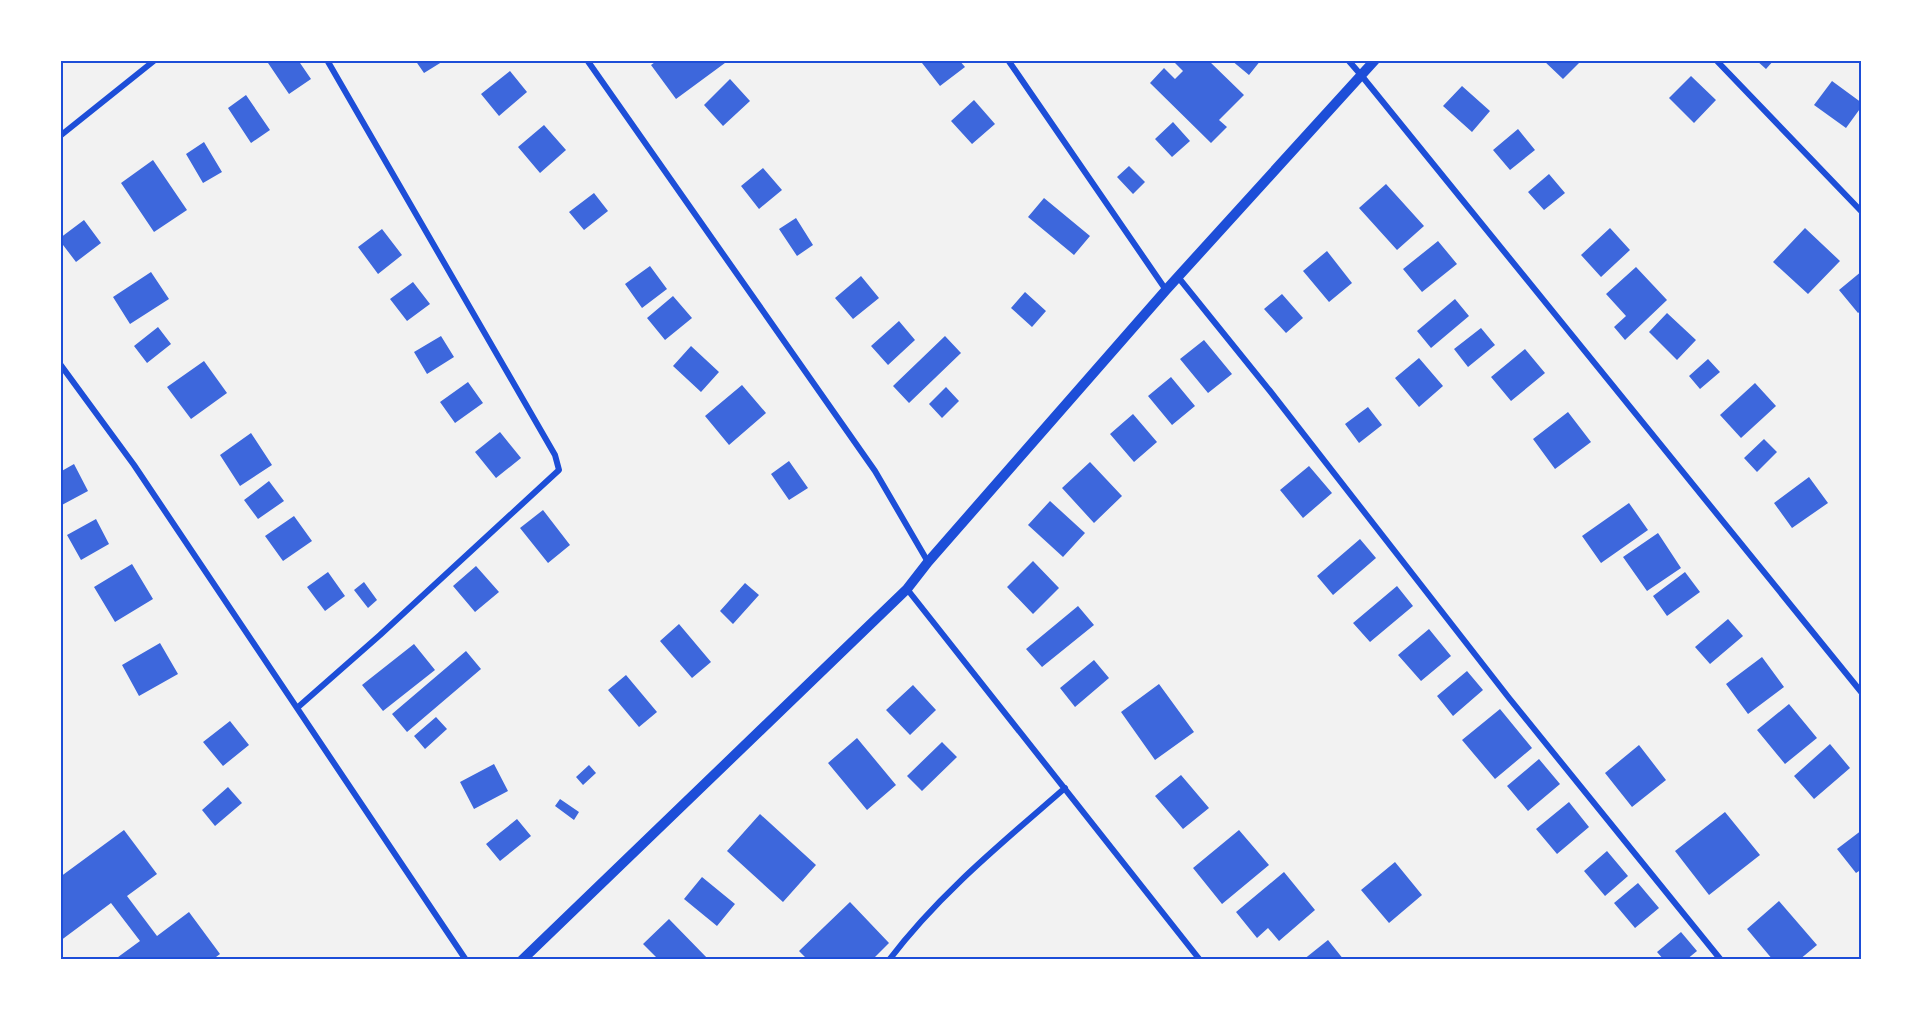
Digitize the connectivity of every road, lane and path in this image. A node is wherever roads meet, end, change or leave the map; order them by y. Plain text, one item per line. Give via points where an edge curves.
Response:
1 (155, 60) edge
2 (327, 60) edge
3 (587, 60) edge
4 (1008, 60) edge
5 (1347, 60) edge
6 (1375, 60) edge
7 (1716, 60) edge
8 (1361, 75) junction
9 (60, 136) edge
10 (1862, 212) edge
11 (1178, 277) junction
12 (1166, 290) junction
13 (60, 364) edge
14 (928, 562) junction
15 (907, 589) junction
16 (1862, 693) edge
17 (297, 708) junction
18 (1065, 788) junction
19 (466, 960) edge
20 (522, 960) edge
21 (889, 960) edge
22 (1200, 960) edge
23 (1721, 960) edge

1 - 9 street
2 - 17 street via 555,455 559,470
3 - 14 street via 874,471
4 - 12 street
5 - 8 street
6 - 8 street
7 - 10 street
8 - 11 street
8 - 16 street
11 - 12 street
11 - 23 street
12 - 14 street
13 - 17 street via 134,465
14 - 15 street
15 - 18 street
15 - 20 street
17 - 19 street
18 - 21 street via 960,881
18 - 22 street

